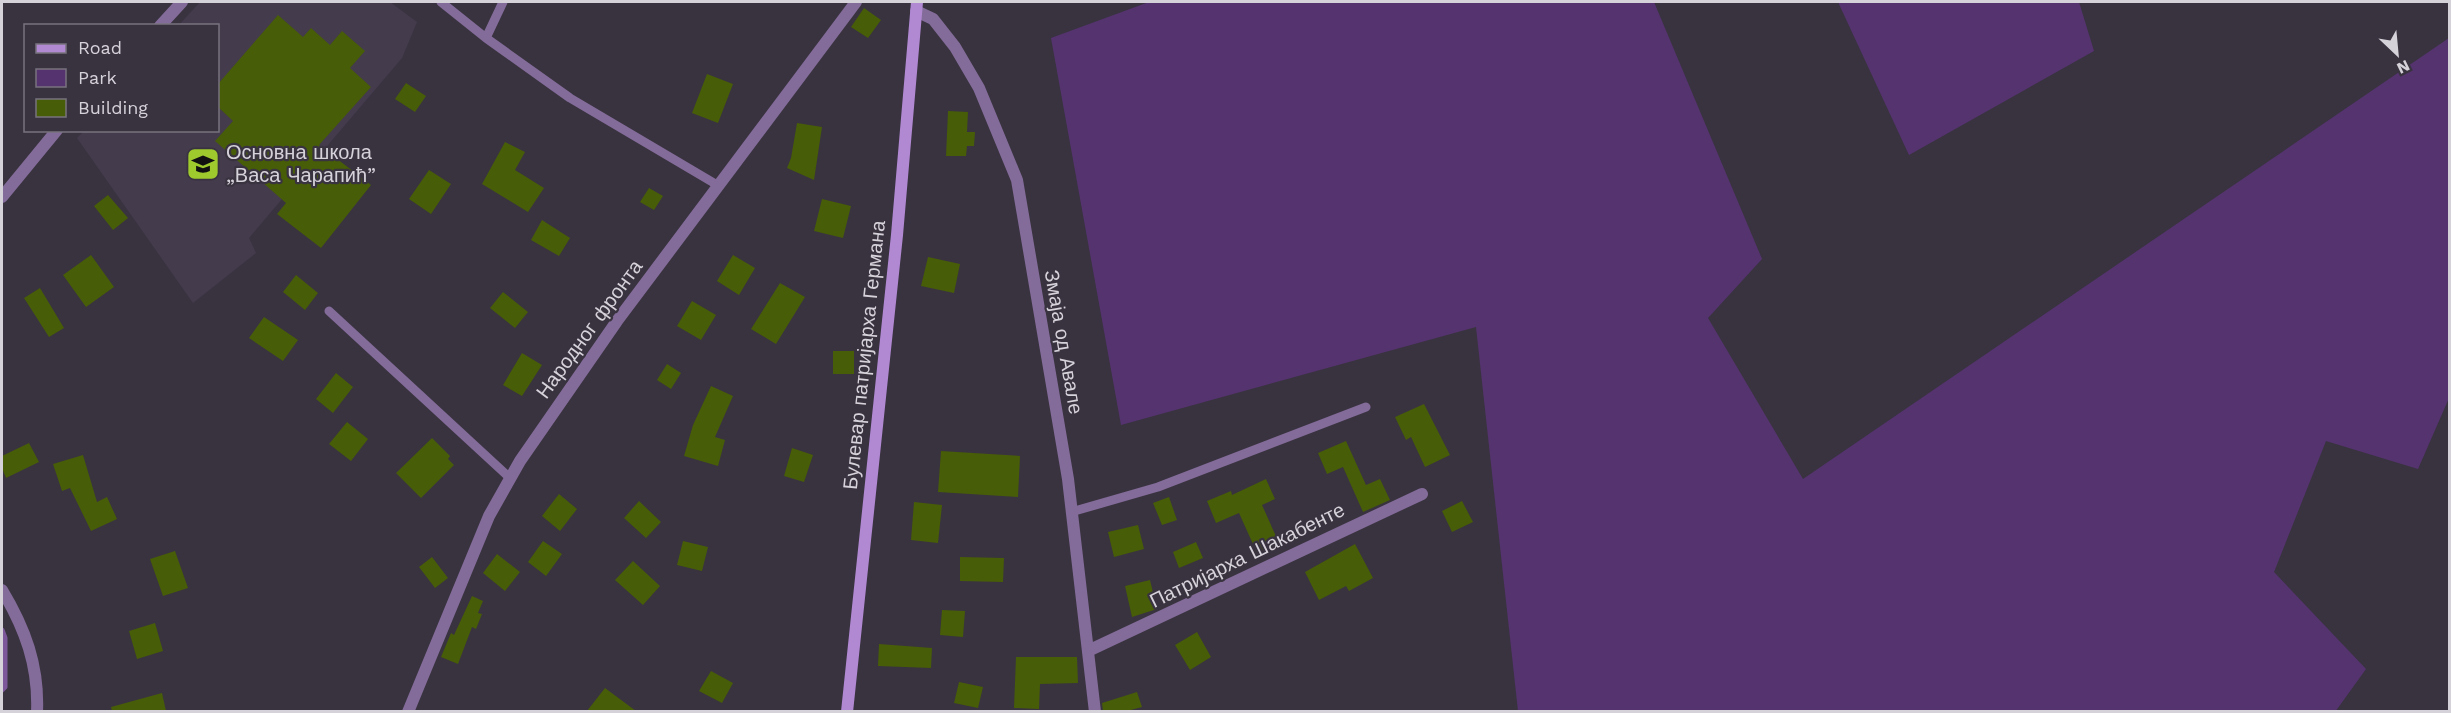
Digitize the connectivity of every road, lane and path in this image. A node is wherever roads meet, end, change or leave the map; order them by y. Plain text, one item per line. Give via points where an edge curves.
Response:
1 (182, 2) edge
2 (441, 2) edge
3 (503, 2) edge
4 (856, 2) edge
5 (917, 6) edge
6 (162, 24) edge
7 (486, 38) junction
8 (55, 132) edge
9 (719, 186) junction
10 (2, 196) edge
11 (328, 311) dead end
12 (1366, 407) dead end
13 (510, 478) junction
14 (1422, 494) dead end
15 (1071, 512) junction
16 (2, 590) edge
17 (1090, 650) junction
18 (37, 711) edge
19 (408, 711) edge
20 (847, 711) edge
21 (1095, 711) edge

1 - 6 street
2 - 7 lane
3 - 7 lane
4 - 9 street, Народног фронта
5 - 15 street, Змаја од Авале via 955,47 979,88 1017,180
5 - 20 main road, Булевар патријарха Германа
7 - 9 lane via 570,98
8 - 10 street
9 - 13 street, Народног фронта via 565,394
11 - 13 lane
12 - 15 lane via 1158,487
13 - 19 street, Народног фронта via 462,577
14 - 17 street, Патријарха Шакабенте
15 - 17 street, Змаја од Авале
16 - 18 street via 30,644
17 - 21 street, Змаја од Авале

